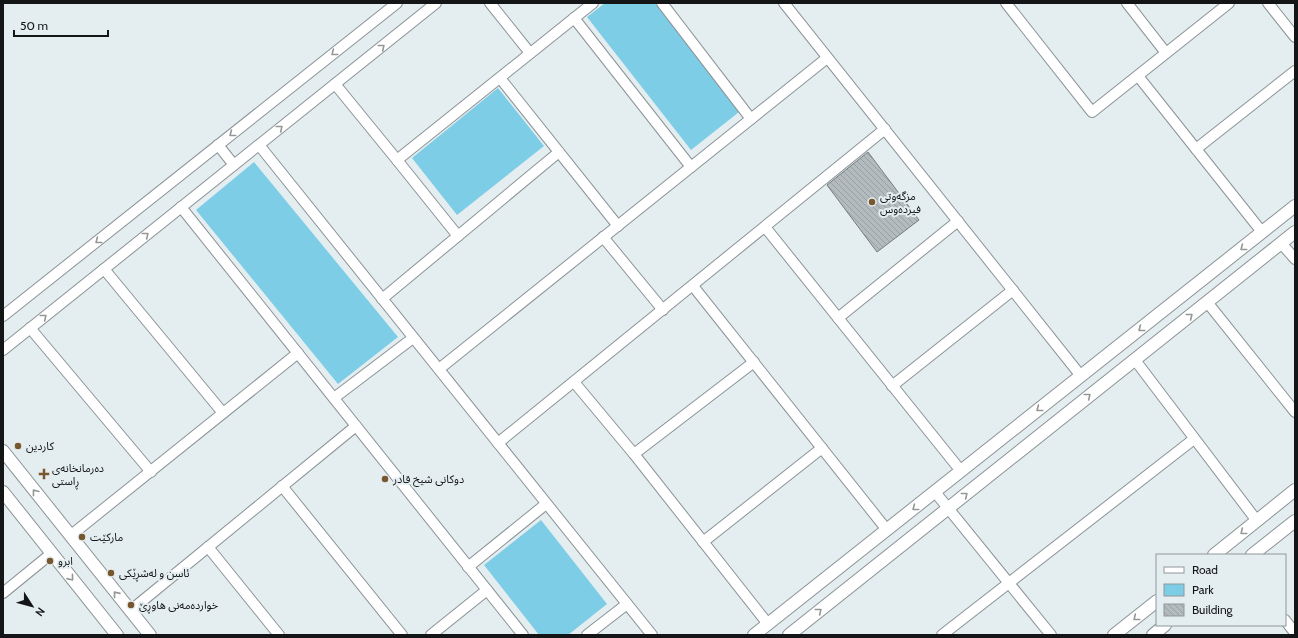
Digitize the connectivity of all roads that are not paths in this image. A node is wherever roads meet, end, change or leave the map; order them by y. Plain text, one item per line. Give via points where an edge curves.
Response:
1 (397, 3) edge
2 (436, 3) edge
3 (490, 3) edge
4 (593, 3) edge
5 (662, 3) edge
6 (784, 3) edge
7 (1006, 3) edge
8 (1127, 3) edge
9 (1229, 3) edge
10 (1268, 3) edge
11 (574, 18) junction
12 (1295, 37) edge
13 (530, 53) junction
14 (1166, 53) junction
15 (827, 58) junction
16 (1295, 70) edge
17 (1138, 76) junction
18 (500, 78) junction
19 (335, 84) junction
20 (751, 119) junction
21 (885, 129) junction
22 (259, 145) junction
23 (218, 146) junction
24 (1196, 149) junction
25 (559, 152) junction
26 (398, 160) junction
27 (234, 165) junction
28 (691, 167) junction
29 (1295, 206) edge
30 (181, 207) junction
31 (958, 221) junction
32 (618, 226) junction
33 (765, 227) junction
34 (1262, 232) junction
35 (1295, 232) edge
36 (458, 236) junction
37 (603, 237) junction
38 (1282, 243) junction
39 (1295, 259) edge
40 (104, 269) junction
41 (693, 286) junction
42 (1013, 290) junction
43 (382, 299) junction
44 (1207, 302) junction
45 (663, 310) junction
46 (3, 316) edge
47 (838, 318) junction
48 (30, 328) junction
49 (413, 338) junction
50 (3, 350) edge
51 (298, 353) junction
52 (1135, 360) junction
53 (754, 362) junction
54 (439, 369) junction
55 (1081, 376) junction
56 (574, 382) junction
57 (892, 386) junction
58 (334, 398) junction
59 (1295, 412) edge
60 (223, 413) junction
61 (356, 426) junction
62 (1194, 439) junction
63 (498, 443) junction
64 (822, 448) junction
65 (3, 451) edge
66 (634, 454) junction
67 (961, 471) junction
68 (151, 472) junction
69 (282, 486) junction
70 (1295, 490) edge
71 (3, 492) edge
72 (935, 492) junction
73 (546, 504) junction
74 (948, 508) junction
75 (1257, 521) junction
76 (1295, 521) edge
77 (887, 530) junction
78 (70, 536) junction
79 (703, 542) junction
80 (208, 547) junction
81 (52, 553) junction
82 (1215, 554) edge
83 (1253, 554) edge
84 (468, 566) junction
85 (1009, 583) junction
86 (487, 590) junction
87 (3, 593) edge
88 (1156, 602) edge
89 (627, 604) junction
90 (130, 611) junction
91 (1286, 621) edge
92 (768, 624) junction
93 (1295, 633) edge
94 (117, 635) edge
95 (150, 635) edge
96 (279, 635) edge
97 (402, 635) edge
98 (431, 635) edge
99 (523, 635) edge
100 (587, 635) edge
101 (652, 635) edge
102 (754, 635) edge
103 (789, 635) edge
104 (942, 635) edge
105 (1051, 635) edge
106 (1114, 635) edge

1 -> 23 street
19 -> 2 street
3 - 13 street
4 - 11 street
5 - 20 street
6 - 15 street
7 - 17 street via 1092,112
8 - 14 street
9 - 14 street
10 - 12 street
11 - 13 street
11 - 28 street
13 - 18 street
14 - 17 street
15 - 20 street
15 - 21 street
16 - 24 street
17 - 24 street
18 - 25 street
18 - 26 street
22 -> 19 street
19 - 26 street
20 - 28 street
21 - 31 street
21 - 33 street
22 - 27 street
22 - 43 street
23 - 27 street
23 -> 46 street
24 - 34 street
25 - 32 street
25 - 36 street
26 - 36 street
27 - 30 street
28 - 32 street
29 - 34 street
40 -> 30 street
30 - 51 street
31 - 42 street
31 - 47 street
32 - 37 street
33 - 41 street
33 - 47 street
34 -> 55 street
35 - 38 street
36 - 43 street
37 - 45 street
37 - 54 street
38 - 39 street
38 - 44 street
48 -> 40 street
40 - 60 street
41 - 45 street
41 - 53 street
42 - 55 street
42 - 57 street
43 - 49 street
52 -> 44 street
44 - 59 street
45 - 56 street
47 - 57 street
48 - 50 street
48 - 68 street
49 - 54 street
49 - 58 street
51 - 58 street
51 - 60 street
52 - 62 street
74 -> 52 street
53 - 64 street
53 - 66 street
54 - 63 street
55 -> 67 street
56 - 63 street
56 - 66 street
57 - 67 street
58 - 61 street
60 - 68 street
61 - 69 street
61 - 84 street
62 - 75 street
62 - 85 street
63 - 73 street
64 - 77 street
64 - 79 street
78 -> 65 street
66 - 79 street
67 - 72 street
68 - 78 street
69 - 80 street
69 - 97 street
70 - 75 street
71 - 81 street
72 - 74 street
72 -> 77 street
73 - 84 street
73 - 89 street
74 - 85 street
103 -> 74 street
75 -> 82 street
76 - 83 street
77 - 92 street
90 -> 78 street
79 - 92 street
80 - 90 street
80 - 96 street
81 - 87 street
81 -> 94 street
84 - 86 street
85 - 104 street
85 - 105 street
86 - 98 street
86 - 99 street
88 -> 106 street
89 - 100 street
89 - 101 street
90 - 95 street
91 - 93 street
92 - 102 street

